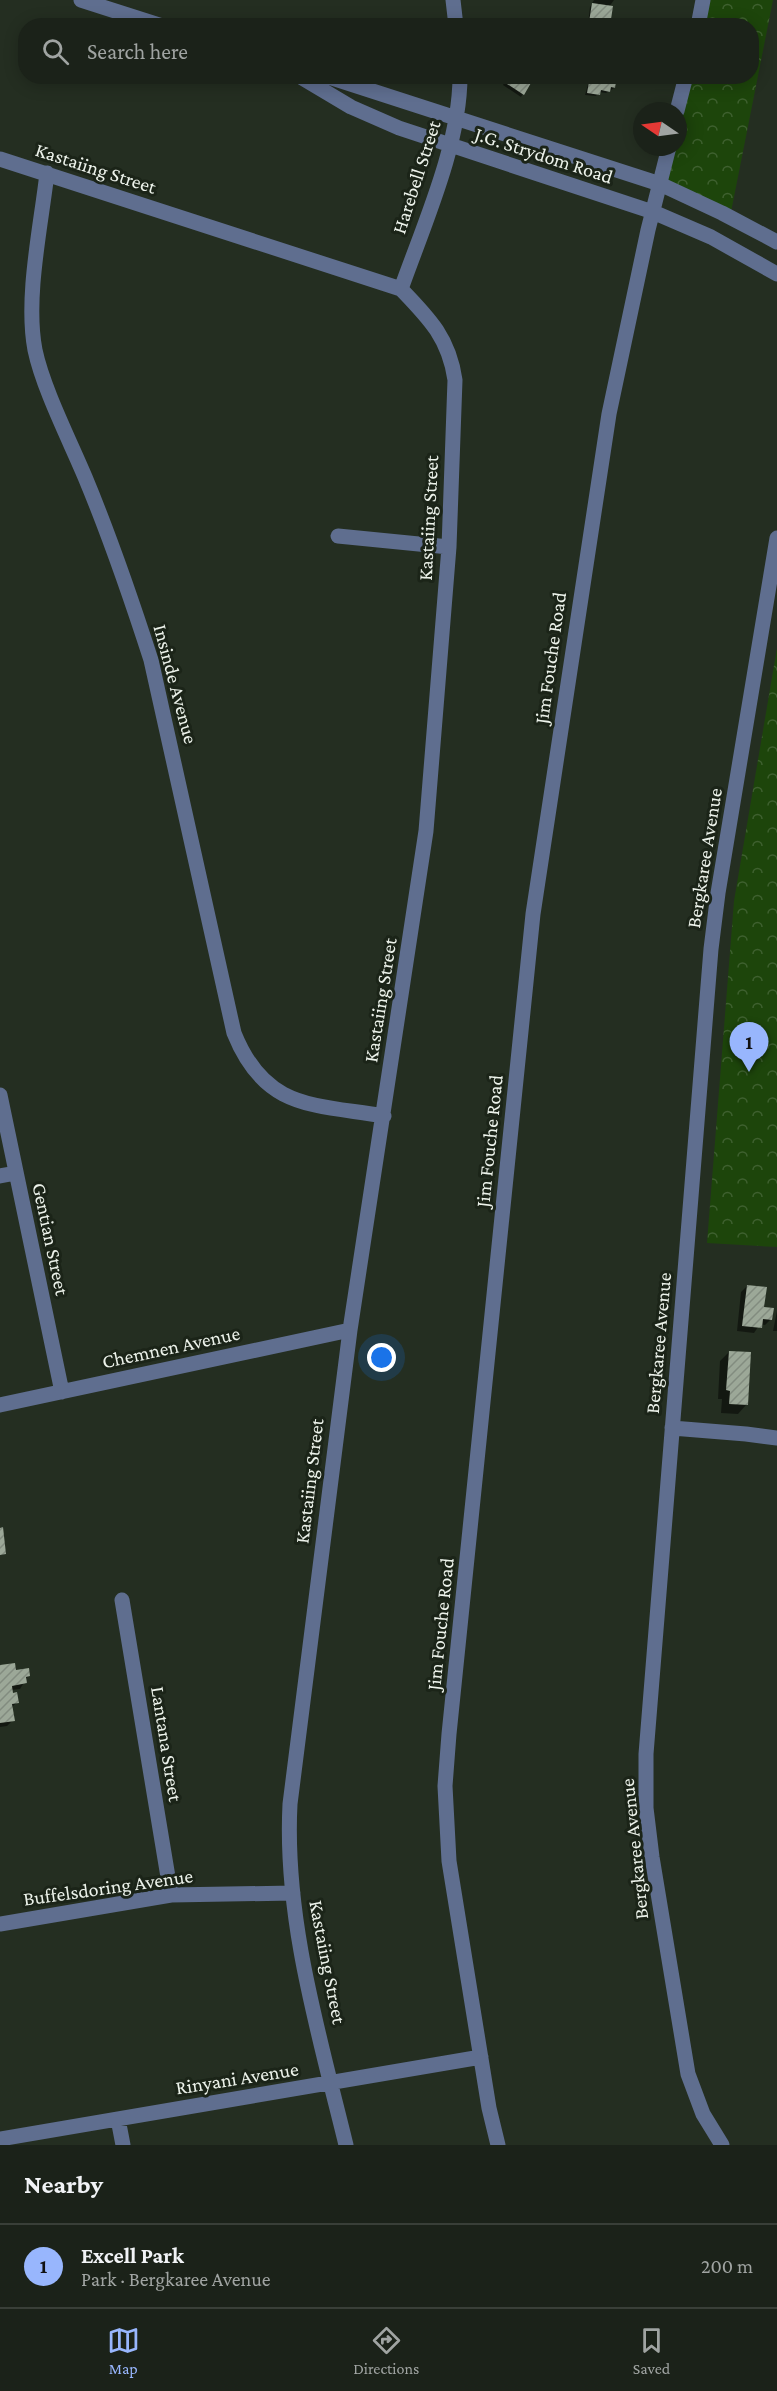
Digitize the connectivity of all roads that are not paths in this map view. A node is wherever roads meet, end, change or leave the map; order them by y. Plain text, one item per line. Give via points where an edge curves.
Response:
1 (81, 0) edge
2 (453, 0) edge
3 (704, 0) edge
4 (137, 18) edge
5 (455, 18) edge
6 (700, 18) edge
7 (313, 84) edge
8 (347, 84) edge
9 (460, 84) edge
10 (684, 84) edge
11 (679, 102) edge
12 (458, 117) junction
13 (449, 146) junction
14 (667, 156) edge
15 (0, 159) edge
16 (47, 173) junction
17 (660, 184) junction
18 (652, 212) junction
19 (777, 242) edge
20 (777, 274) edge
21 (401, 289) junction
22 (338, 536) dead end
23 (777, 538) edge
24 (449, 547) junction
25 (0, 1095) edge
26 (384, 1116) junction
27 (16, 1173) junction
28 (0, 1176) edge
29 (350, 1330) junction
30 (63, 1392) junction
31 (0, 1405) edge
32 (672, 1428) junction
33 (777, 1438) edge
34 (122, 1600) dead end
35 (293, 1893) junction
36 (171, 1895) junction
37 (0, 1924) edge
38 (482, 2056) junction
39 (331, 2083) junction
40 (118, 2119) junction
41 (0, 2139) edge
42 (123, 2145) edge
43 (346, 2145) edge
44 (498, 2145) edge
45 (722, 2145) edge

1 - 4 street
2 - 5 street
3 - 6 street
7 - 13 street, J.G. Strydom Road via 376,119
8 - 12 street, J.G. Strydom Road
9 - 12 street, Harebell Street
10 - 11 street
12 - 13 street, Harebell Street
12 - 17 street, J.G. Strydom Road
13 - 18 street, J.G. Strydom Road
13 - 21 street, Harebell Street
14 - 17 street, Jim Fouche Road
15 - 16 street, Kastaiing Street
16 - 21 street, Kastaiing Street
16 - 26 street, Insinde Avenue via 32,321 36,351 132,600 151,660 234,1034 249,1065 270,1088 308,1103
17 - 18 street, Jim Fouche Road
17 - 19 street, J.G. Strydom Road
18 - 20 street, J.G. Strydom Road via 711,237
18 - 38 street, Jim Fouche Road via 595,492 533,914 449,1734 445,1786 449,1861
21 - 24 street, Kastaiing Street via 432,322 453,362
22 - 24 street
23 - 32 street, Bergkaree Avenue via 711,949
24 - 26 street, Kastaiing Street via 426,831
25 - 27 street, Gentian Street
26 - 29 street, Kastaiing Street
27 - 28 street
27 - 30 street, Gentian Street
29 - 30 street, Chemnen Avenue
29 - 35 street, Kastaiing Street via 290,1804
30 - 31 street, Chemnen Avenue
32 - 33 street
32 - 45 street, Bergkaree Avenue via 646,1754 646,1808 688,2074 703,2114
34 - 36 street, Lantana Street
35 - 36 street, Buffelsdoring Avenue
35 - 39 street, Kastaiing Street via 310,1994
36 - 37 street, Buffelsdoring Avenue
38 - 39 street, Rinyani Avenue
38 - 44 street, Jim Fouche Road
39 - 40 street, Rinyani Avenue
39 - 43 street, Kastaiing Street
40 - 41 street, Rinyani Avenue
40 - 42 street

